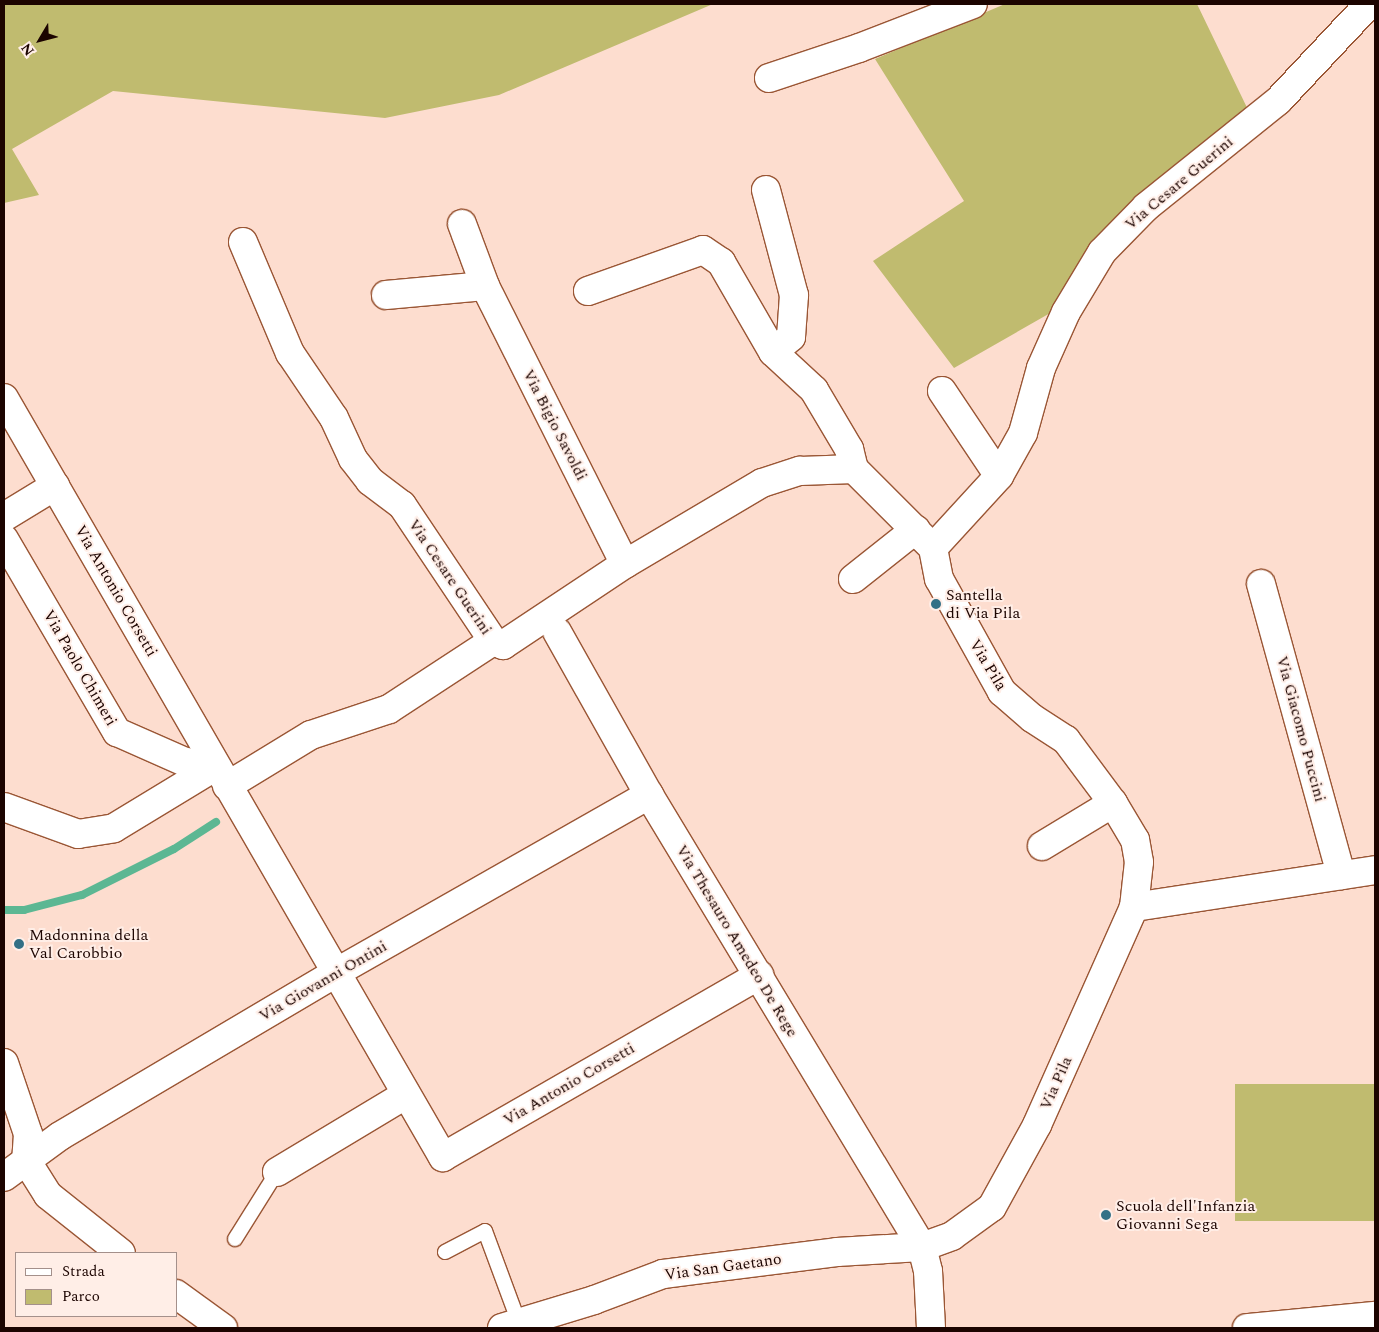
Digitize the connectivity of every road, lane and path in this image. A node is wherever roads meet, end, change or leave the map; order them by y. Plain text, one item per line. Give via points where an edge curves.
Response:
1 (973, 4) edge
2 (1369, 4) edge
3 (769, 78) dead end
4 (766, 190) dead end
5 (462, 224) dead end
6 (243, 242) dead end
7 (485, 286) junction
8 (588, 290) dead end
9 (386, 295) dead end
10 (773, 352) junction
11 (942, 391) dead end
12 (4, 398) edge
13 (854, 469) junction
14 (999, 476) junction
15 (55, 486) junction
16 (4, 517) edge
17 (4, 539) edge
18 (924, 539) junction
19 (624, 564) junction
20 (853, 579) dead end
21 (1261, 584) dead end
22 (557, 632) dead end
23 (493, 640) junction
24 (222, 776) junction
25 (650, 795) junction
26 (1113, 803) junction
27 (4, 807) edge
28 (1042, 846) dead end
29 (1375, 870) edge
30 (1341, 875) junction
31 (1134, 907) junction
32 (337, 972) junction
33 (759, 975) junction
34 (4, 1063) edge
35 (405, 1095) junction
36 (26, 1160) junction
37 (277, 1172) joint
38 (4, 1177) edge
39 (236, 1239) dead end
40 (922, 1247) junction
41 (120, 1252) edge
42 (445, 1252) dead end
43 (178, 1295) edge
44 (1375, 1316) edge
45 (510, 1326) edge
46 (223, 1328) edge
47 (932, 1328) edge
48 (1247, 1328) edge

1 - 3 street
2 - 14 street, Via Cesare Guerini via 1278,101 1146,207 1102,252 1066,312 1041,368 1023,433
4 - 10 street via 794,295 791,338
5 - 7 street, Via Bigio Savoldi
6 - 23 street, Via Cesare Guerini via 290,353 334,418 353,459 370,481 402,506
7 - 9 street
7 - 19 street, Via Bigio Savoldi
8 - 10 street via 703,250 720,262
10 - 13 street via 814,390 849,450
11 - 14 street
12 - 15 street, Via Antonio Corsetti
13 - 18 street
13 - 19 street, Via Cesare Guerini via 800,471 762,483
14 - 18 street, Via Cesare Guerini
15 - 16 street
15 - 24 street, Via Antonio Corsetti
17 - 24 street, Via Paolo Chimeri via 117,732
18 - 20 street, Via Cesare Guerini
18 - 26 street, Via Pila via 939,580 1002,692 1032,718 1066,740
19 - 23 street, Via Cesare Guerini via 503,645
21 - 30 street, Via Giacomo Puccini
22 - 25 street, Via Thesauro Amedeo De Rege
23 - 24 street via 389,708 311,734
24 - 27 street via 114,828 78,834
24 - 32 street, Via Antonio Corsetti
25 - 32 street, Via Giovanni Ontini
25 - 33 street, Via Thesauro Amedeo De Rege
26 - 28 street
26 - 31 street, Via Pila via 1134,840 1138,855
29 - 30 street
30 - 31 street
31 - 40 street, Via Pila via 1037,1126 992,1207 952,1236
32 - 35 street, Via Antonio Corsetti
32 - 36 street, Via Giovanni Ontini via 60,1136
33 - 35 street, Via Antonio Corsetti via 442,1157
33 - 40 street, Via Thesauro Amedeo De Rege via 853,1137
34 - 36 street via 28,1134
35 - 37 street
36 - 38 street, Via Giovanni Ontini
36 - 41 street via 48,1195
37 - 39 lane
40 - 45 street, Via San Gaetano via 837,1252 663,1274
40 - 47 street via 928,1271
42 - 45 lane via 484,1231
43 - 46 street
44 - 48 street

